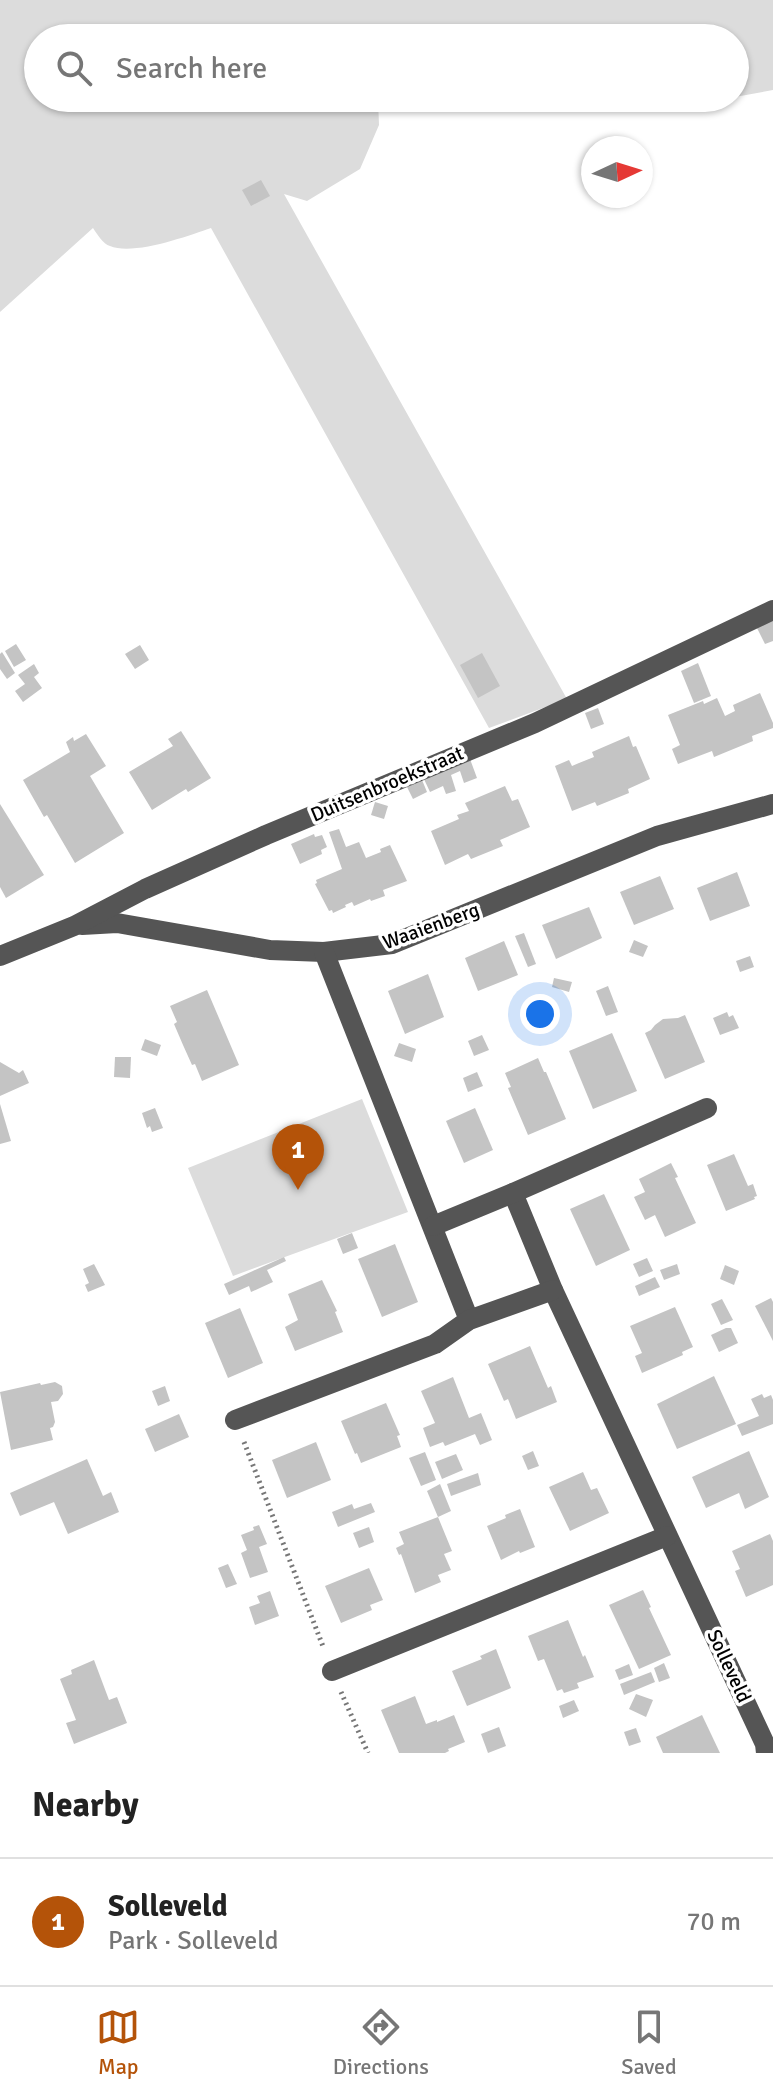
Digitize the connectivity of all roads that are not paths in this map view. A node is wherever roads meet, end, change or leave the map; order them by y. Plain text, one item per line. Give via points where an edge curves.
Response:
1 (773, 610) edge
2 (773, 804) edge
3 (74, 926) junction
4 (324, 952) junction
5 (0, 956) edge
6 (707, 1108) dead end
7 (513, 1193) junction
8 (433, 1226) junction
9 (553, 1290) junction
10 (469, 1320) junction
11 (235, 1420) road end
12 (667, 1536) junction
13 (332, 1671) road end
14 (766, 1753) edge

1 - 3 street, Duitsenbroekstraat via 535,723 303,819
2 - 4 street, Waaienberg via 657,836 392,944
3 - 4 street, Waaienberg via 117,923 270,950
3 - 5 street, Duitsenbroekstraat
4 - 8 street
6 - 7 street
7 - 8 street
7 - 9 street, Solleveld
8 - 10 street
9 - 10 street
9 - 12 street, Solleveld
10 - 11 street via 435,1344
12 - 13 street
12 - 14 street, Solleveld

